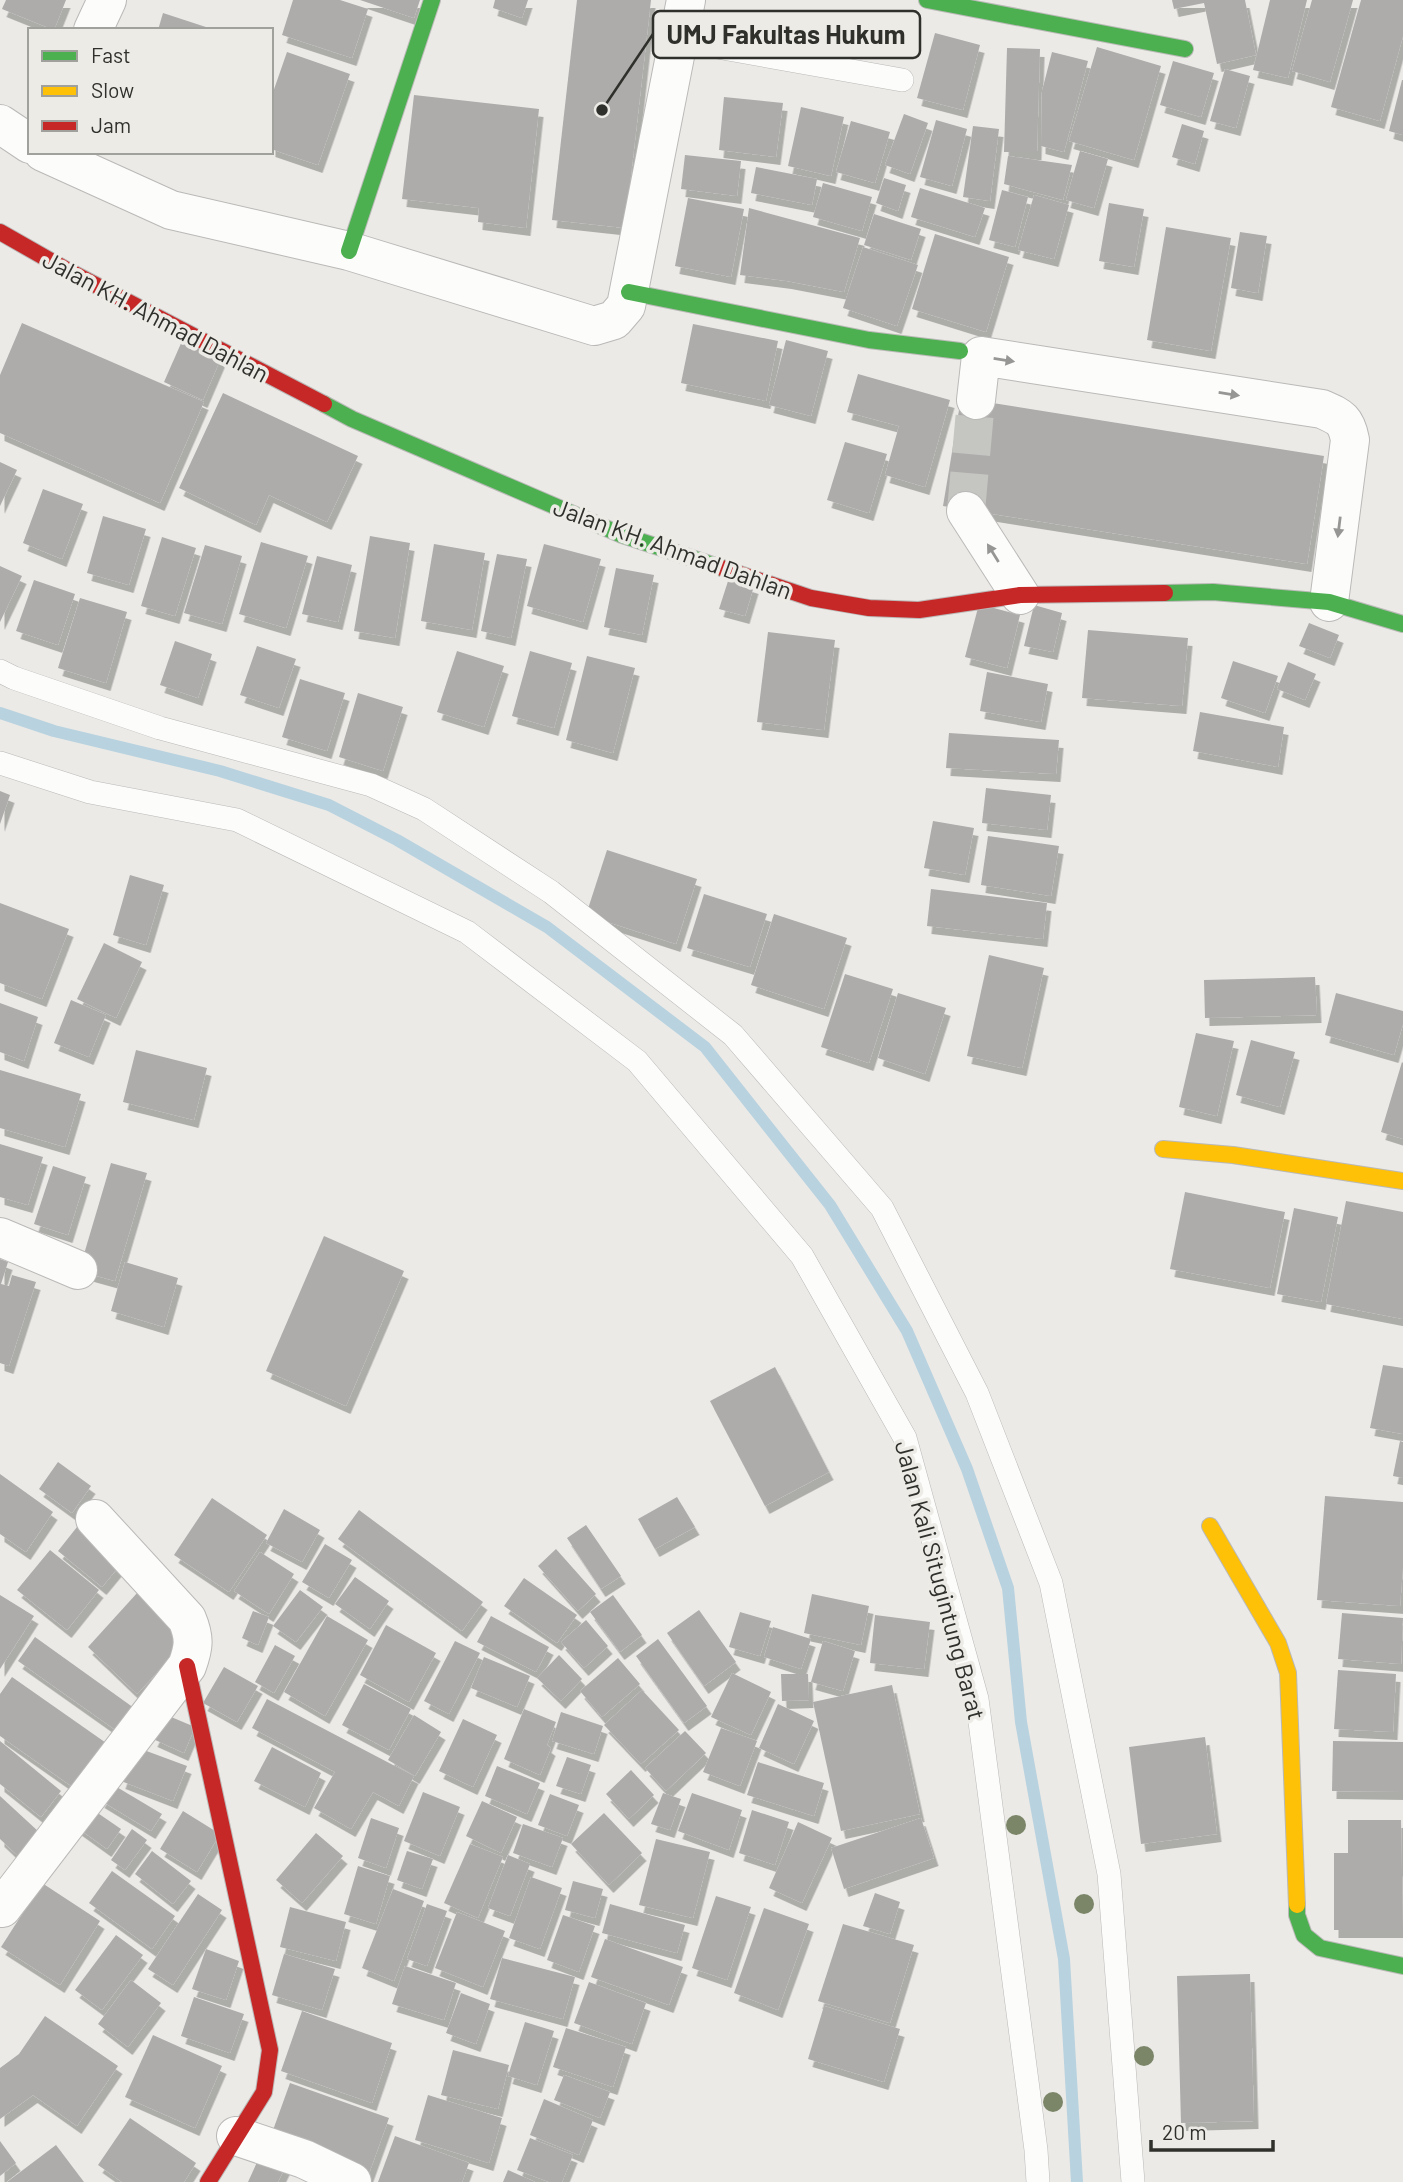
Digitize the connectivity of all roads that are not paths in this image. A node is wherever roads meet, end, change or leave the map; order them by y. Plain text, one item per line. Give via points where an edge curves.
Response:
1 (107, 0) edge
2 (432, 0) edge
3 (686, 0) edge
4 (927, 0) edge
5 (94, 28) edge
6 (678, 40) junction
7 (1185, 49) dead end
8 (902, 80) dead end
9 (0, 124) edge
10 (28, 143) edge
11 (47, 154) edge
12 (0, 232) edge
13 (349, 251) junction
14 (622, 306) junction
15 (960, 351) dead end
16 (976, 400) tunnel mouth
17 (966, 511) tunnel mouth
18 (1020, 595) junction
19 (1329, 602) junction
20 (1403, 624) edge
21 (0, 671) edge
22 (0, 763) edge
23 (1163, 1149) dead end
24 (1403, 1181) edge
25 (0, 1237) edge
26 (78, 1270) dead end
27 (95, 1519) dead end
28 (1210, 1527) dead end
29 (187, 1666) junction
30 (2, 1908) dead end
31 (1403, 1966) edge
32 (236, 2136) junction
33 (208, 2182) edge
34 (352, 2182) edge
35 (1038, 2182) edge
36 (1133, 2182) edge

1 - 5 street
2 - 13 street
3 - 6 street
4 - 7 street
6 - 8 lane
6 - 14 street
9 - 10 street
11 - 13 street via 171,210
12 - 18 street, Jalan KH. Ahmad Dahlan via 352,419 622,535 811,598 869,608 919,610
13 - 14 street via 594,326
14 - 15 street
16 -> 19 street via 981,356 1322,409 1340,417 1350,440
18 -> 17 street
18 - 19 street, Jalan KH. Ahmad Dahlan via 1213,592
19 - 20 street, Jalan KH. Ahmad Dahlan
21 - 36 lane via 159,728 371,785 424,808 551,892 733,1035 882,1208 977,1393 1051,1583 1109,1874
22 - 35 lane, Jalan Kali Situgintung Barat via 90,792 237,820 467,932 637,1061 802,1256 905,1438 977,1699
23 - 24 street
25 - 26 street
27 - 29 street via 187,1619 195,1646
28 - 31 street via 1278,1643 1288,1672 1297,1915 1304,1935 1320,1948
29 - 30 street
29 - 32 street via 270,2050 264,2092
32 - 33 street
32 - 34 street

